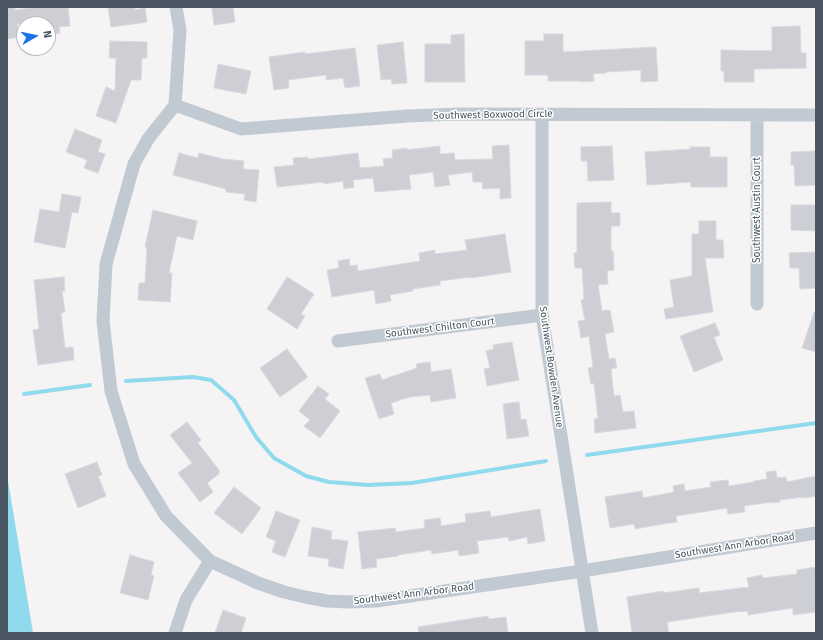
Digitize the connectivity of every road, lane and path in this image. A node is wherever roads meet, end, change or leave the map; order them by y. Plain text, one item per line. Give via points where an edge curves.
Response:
1 (176, 7) edge
2 (175, 105) junction
3 (542, 114) junction
4 (757, 115) junction
5 (816, 116) edge
6 (757, 304) dead end
7 (542, 315) junction
8 (338, 341) dead end
9 (816, 533) edge
10 (210, 561) junction
11 (582, 571) junction
12 (175, 633) edge
13 (592, 633) edge

1 - 2 street via 180,30
2 - 3 street, Southwest Boxwood Circle via 241,129 407,116
2 - 10 street, Southwest Ann Arbor Road via 148,139 134,164 106,264 103,321 111,391 134,464 166,516
3 - 4 street, Southwest Boxwood Circle
3 - 7 street, Southwest Bowden Avenue
4 - 5 street, Southwest Boxwood Circle
4 - 6 street, Southwest Austin Court
7 - 8 street, Southwest Chilton Court
7 - 11 street, Southwest Bowden Avenue
9 - 11 street, Southwest Ann Arbor Road
10 - 11 street, Southwest Ann Arbor Road via 284,592 327,601 349,602 376,601
10 - 12 street via 186,600
11 - 13 street, Southwest Bowden Avenue

